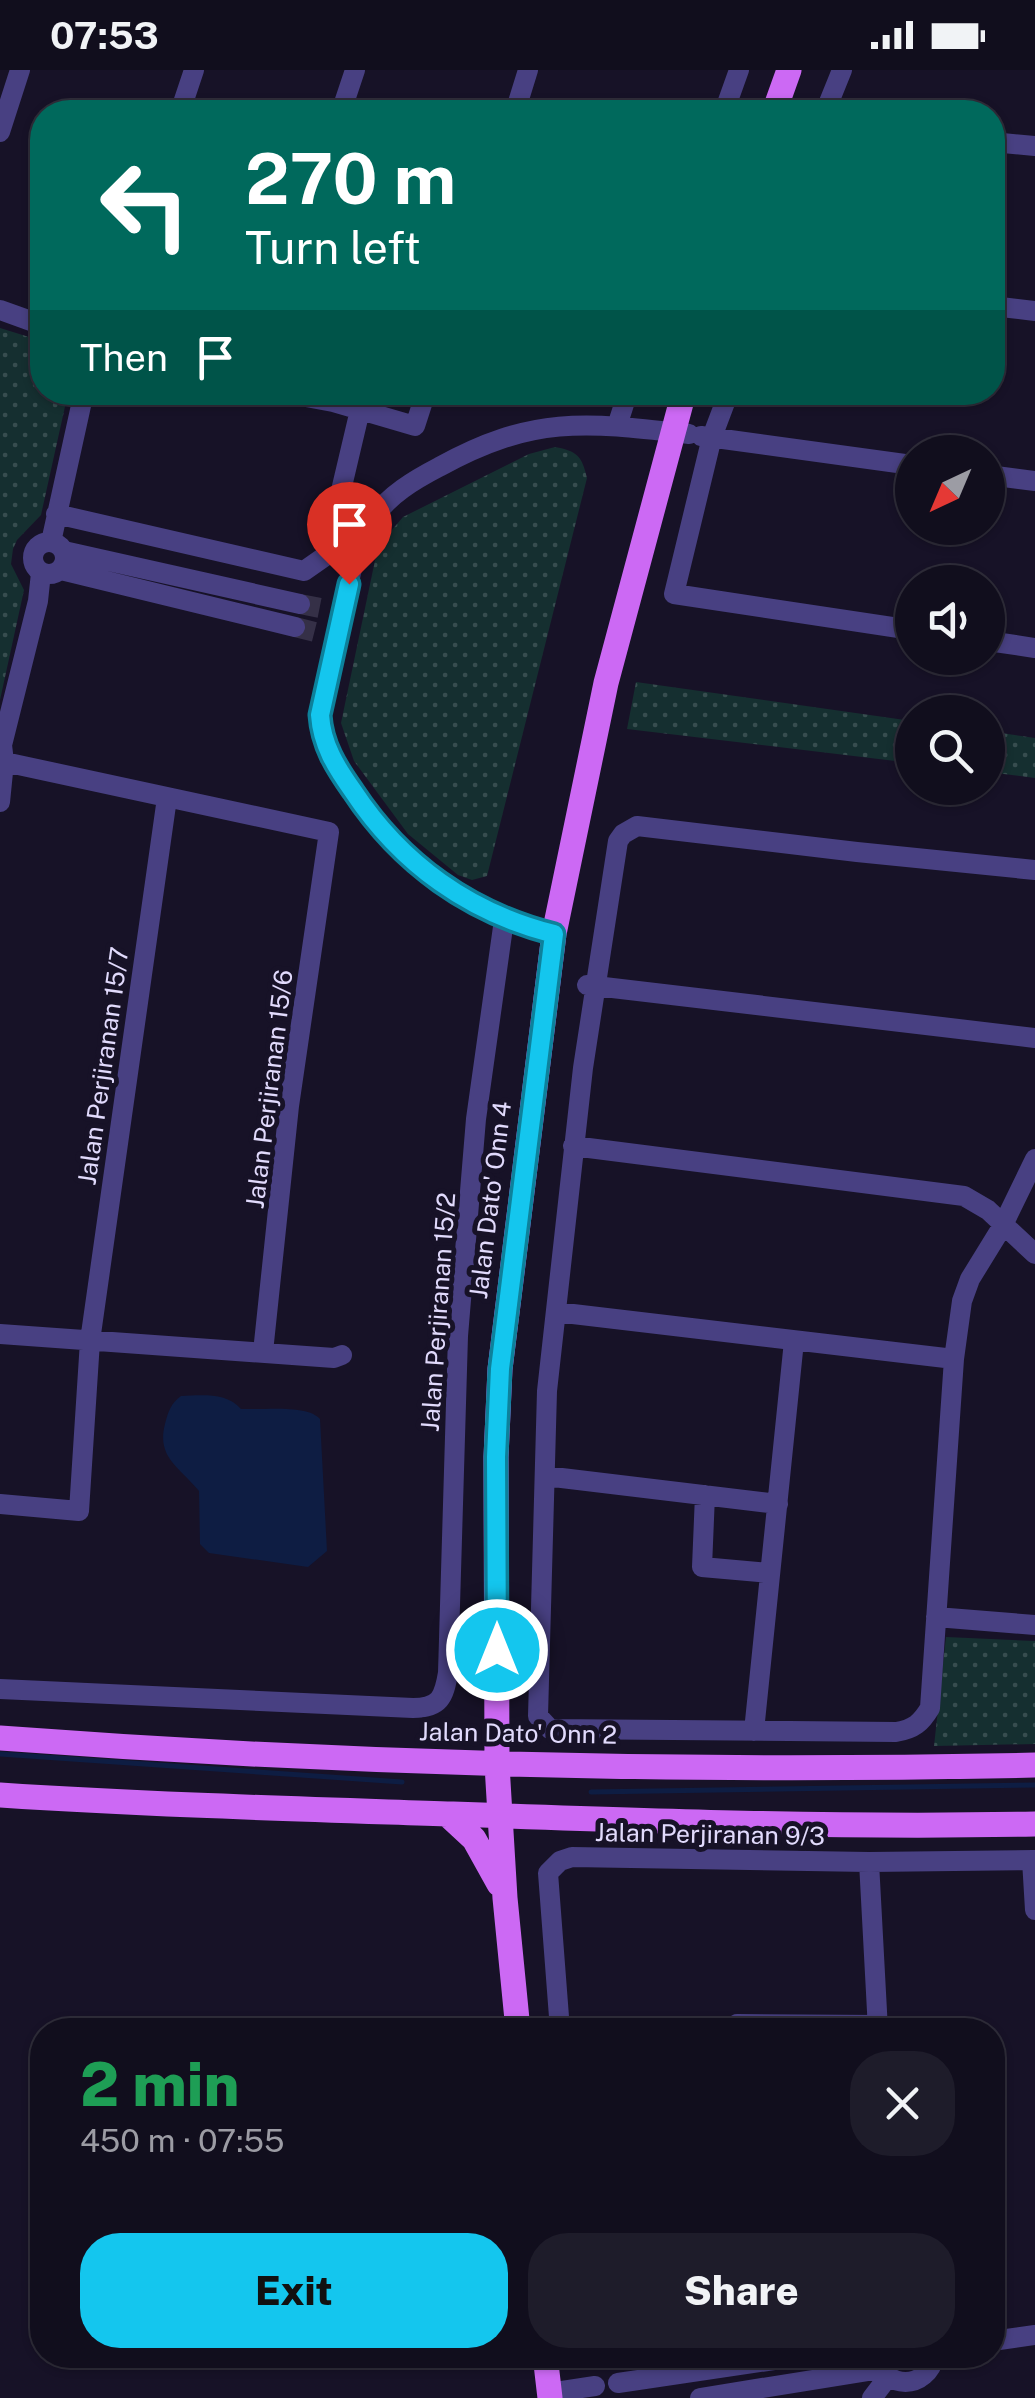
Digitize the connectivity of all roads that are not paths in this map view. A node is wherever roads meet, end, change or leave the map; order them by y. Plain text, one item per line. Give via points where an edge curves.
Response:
1 (20, 70) edge
2 (194, 70) edge
3 (355, 70) edge
4 (528, 70) edge
5 (739, 70) edge
6 (789, 70) edge
7 (842, 70) edge
8 (184, 100) edge
9 (345, 100) edge
10 (519, 100) edge
11 (728, 100) edge
12 (778, 100) edge
13 (830, 100) edge
14 (0, 132) edge
15 (1005, 143) edge
16 (1035, 146) edge
17 (1005, 308) edge
18 (0, 310) edge
19 (1035, 312) edge
20 (30, 321) edge
21 (81, 405) edge
22 (338, 405) edge
23 (422, 405) edge
24 (624, 405) edge
25 (686, 405) edge
26 (717, 405) edge
27 (360, 410) junction
28 (617, 426) junction
29 (692, 435) junction
30 (895, 463) edge
31 (1005, 477) edge
32 (1035, 481) edge
33 (56, 514) junction
34 (54, 559) junction
35 (300, 604) tunnel mouth
36 (295, 627) tunnel mouth
37 (895, 627) edge
38 (1005, 644) edge
39 (1035, 648) edge
40 (2, 762) edge
41 (167, 798) junction
42 (0, 802) edge
43 (1035, 870) edge
44 (504, 920) junction
45 (554, 934) junction
46 (576, 983) junction
47 (1035, 1038) edge
48 (574, 1146) junction
49 (1035, 1159) edge
50 (1002, 1227) junction
51 (1035, 1254) edge
52 (556, 1312) junction
53 (0, 1334) edge
54 (90, 1341) junction
55 (794, 1342) junction
56 (262, 1352) junction
57 (342, 1355) dead end
58 (954, 1360) junction
59 (545, 1476) junction
60 (704, 1496) junction
61 (0, 1504) edge
62 (778, 1504) junction
63 (770, 1573) junction
64 (936, 1617) junction
65 (1035, 1625) edge
66 (0, 1689) edge
67 (754, 1731) junction
68 (0, 1738) edge
69 (497, 1765) junction
70 (1035, 1765) edge
71 (0, 1795) edge
72 (447, 1814) junction
73 (500, 1816) junction
74 (550, 1819) junction
75 (1035, 1824) edge
76 (1033, 1860) edge
77 (869, 1862) junction
78 (504, 1898) junction
79 (1035, 1910) edge
80 (517, 2018) edge
81 (559, 2018) edge
82 (877, 2018) edge
83 (1035, 2335) edge
84 (1005, 2338) edge
85 (547, 2368) edge
86 (720, 2368) edge
87 (875, 2368) edge
88 (881, 2368) edge
89 (882, 2368) edge
90 (930, 2368) edge
91 (618, 2383) dead end
92 (595, 2386) dead end
93 (916, 2390) edge
94 (550, 2395) edge
95 (700, 2398) edge
96 (872, 2398) edge

1 - 14 street
2 - 8 street
3 - 9 street
4 - 10 street
5 - 11 street
6 - 12 main road
7 - 13 street
15 - 16 street
17 - 19 street
18 - 20 street
21 - 33 street
22 - 27 street
23 - 27 street via 415,426
24 - 28 street
25 - 29 main road, Jalan Dato' Onn 4
26 - 29 street
27 - 33 street via 324,557 304,571
28 - 29 street
28 - 44 street via 522,430 417,478 372,519 328,635 321,734 341,773 419,869
29 - 30 street
29 - 37 street via 674,594
29 - 45 main road, Jalan Dato' Onn 4 via 606,684
31 - 32 street
33 - 34 street
34 - 35 street
34 - 36 street
34 - 40 street
38 - 39 street
40 - 41 street
40 - 42 street
41 - 54 street, Jalan Perjiranan 15/7
41 - 56 street, Jalan Perjiranan 15/6 via 329,832
43 - 46 street via 636,826 618,842
44 - 45 street
44 - 66 street, Jalan Perjiranan 15/2 via 474,1139 458,1336 444,1698 412,1708
45 - 46 main road, Jalan Dato' Onn 4
46 - 47 street
46 - 48 street
46 - 69 main road, Jalan Dato' Onn 4 via 500,1369
48 - 50 street via 964,1196
48 - 52 street
49 - 50 street
50 - 51 street
50 - 58 street via 962,1301
52 - 55 street
52 - 59 street
53 - 54 street
54 - 56 street
54 - 61 street, Jalan Perjiranan 15/7 via 79,1511
55 - 58 street
55 - 62 street
56 - 57 street
58 - 64 street
59 - 60 street
59 - 67 street via 544,1722
60 - 62 street
60 - 63 street via 702,1567
62 - 63 street
63 - 67 street
64 - 65 street
64 - 67 street via 930,1708 922,1722 896,1732
68 - 69 main road, Jalan Dato' Onn 2
69 - 70 main road, Jalan Dato' Onn 2
69 - 73 main road, Jalan Dato' Onn 4
71 - 72 main road
72 - 73 main road
72 - 78 main road via 480,1848
73 - 74 main road
73 - 78 main road, Jalan Dato' Onn 4
74 - 75 main road
74 - 78 main road via 526,1831 519,1843
76 - 77 street, Jalan Perjiranan 9/3
76 - 79 street
77 - 81 street, Jalan Perjiranan 9/3 via 560,1861 548,1873
77 - 82 street
78 - 80 main road, Jalan Dato' Onn 4
83 - 84 street
85 - 94 main road
86 - 91 street
87 - 95 street
88 - 96 street
89 - 93 street
90 - 93 street
92 - 94 street

